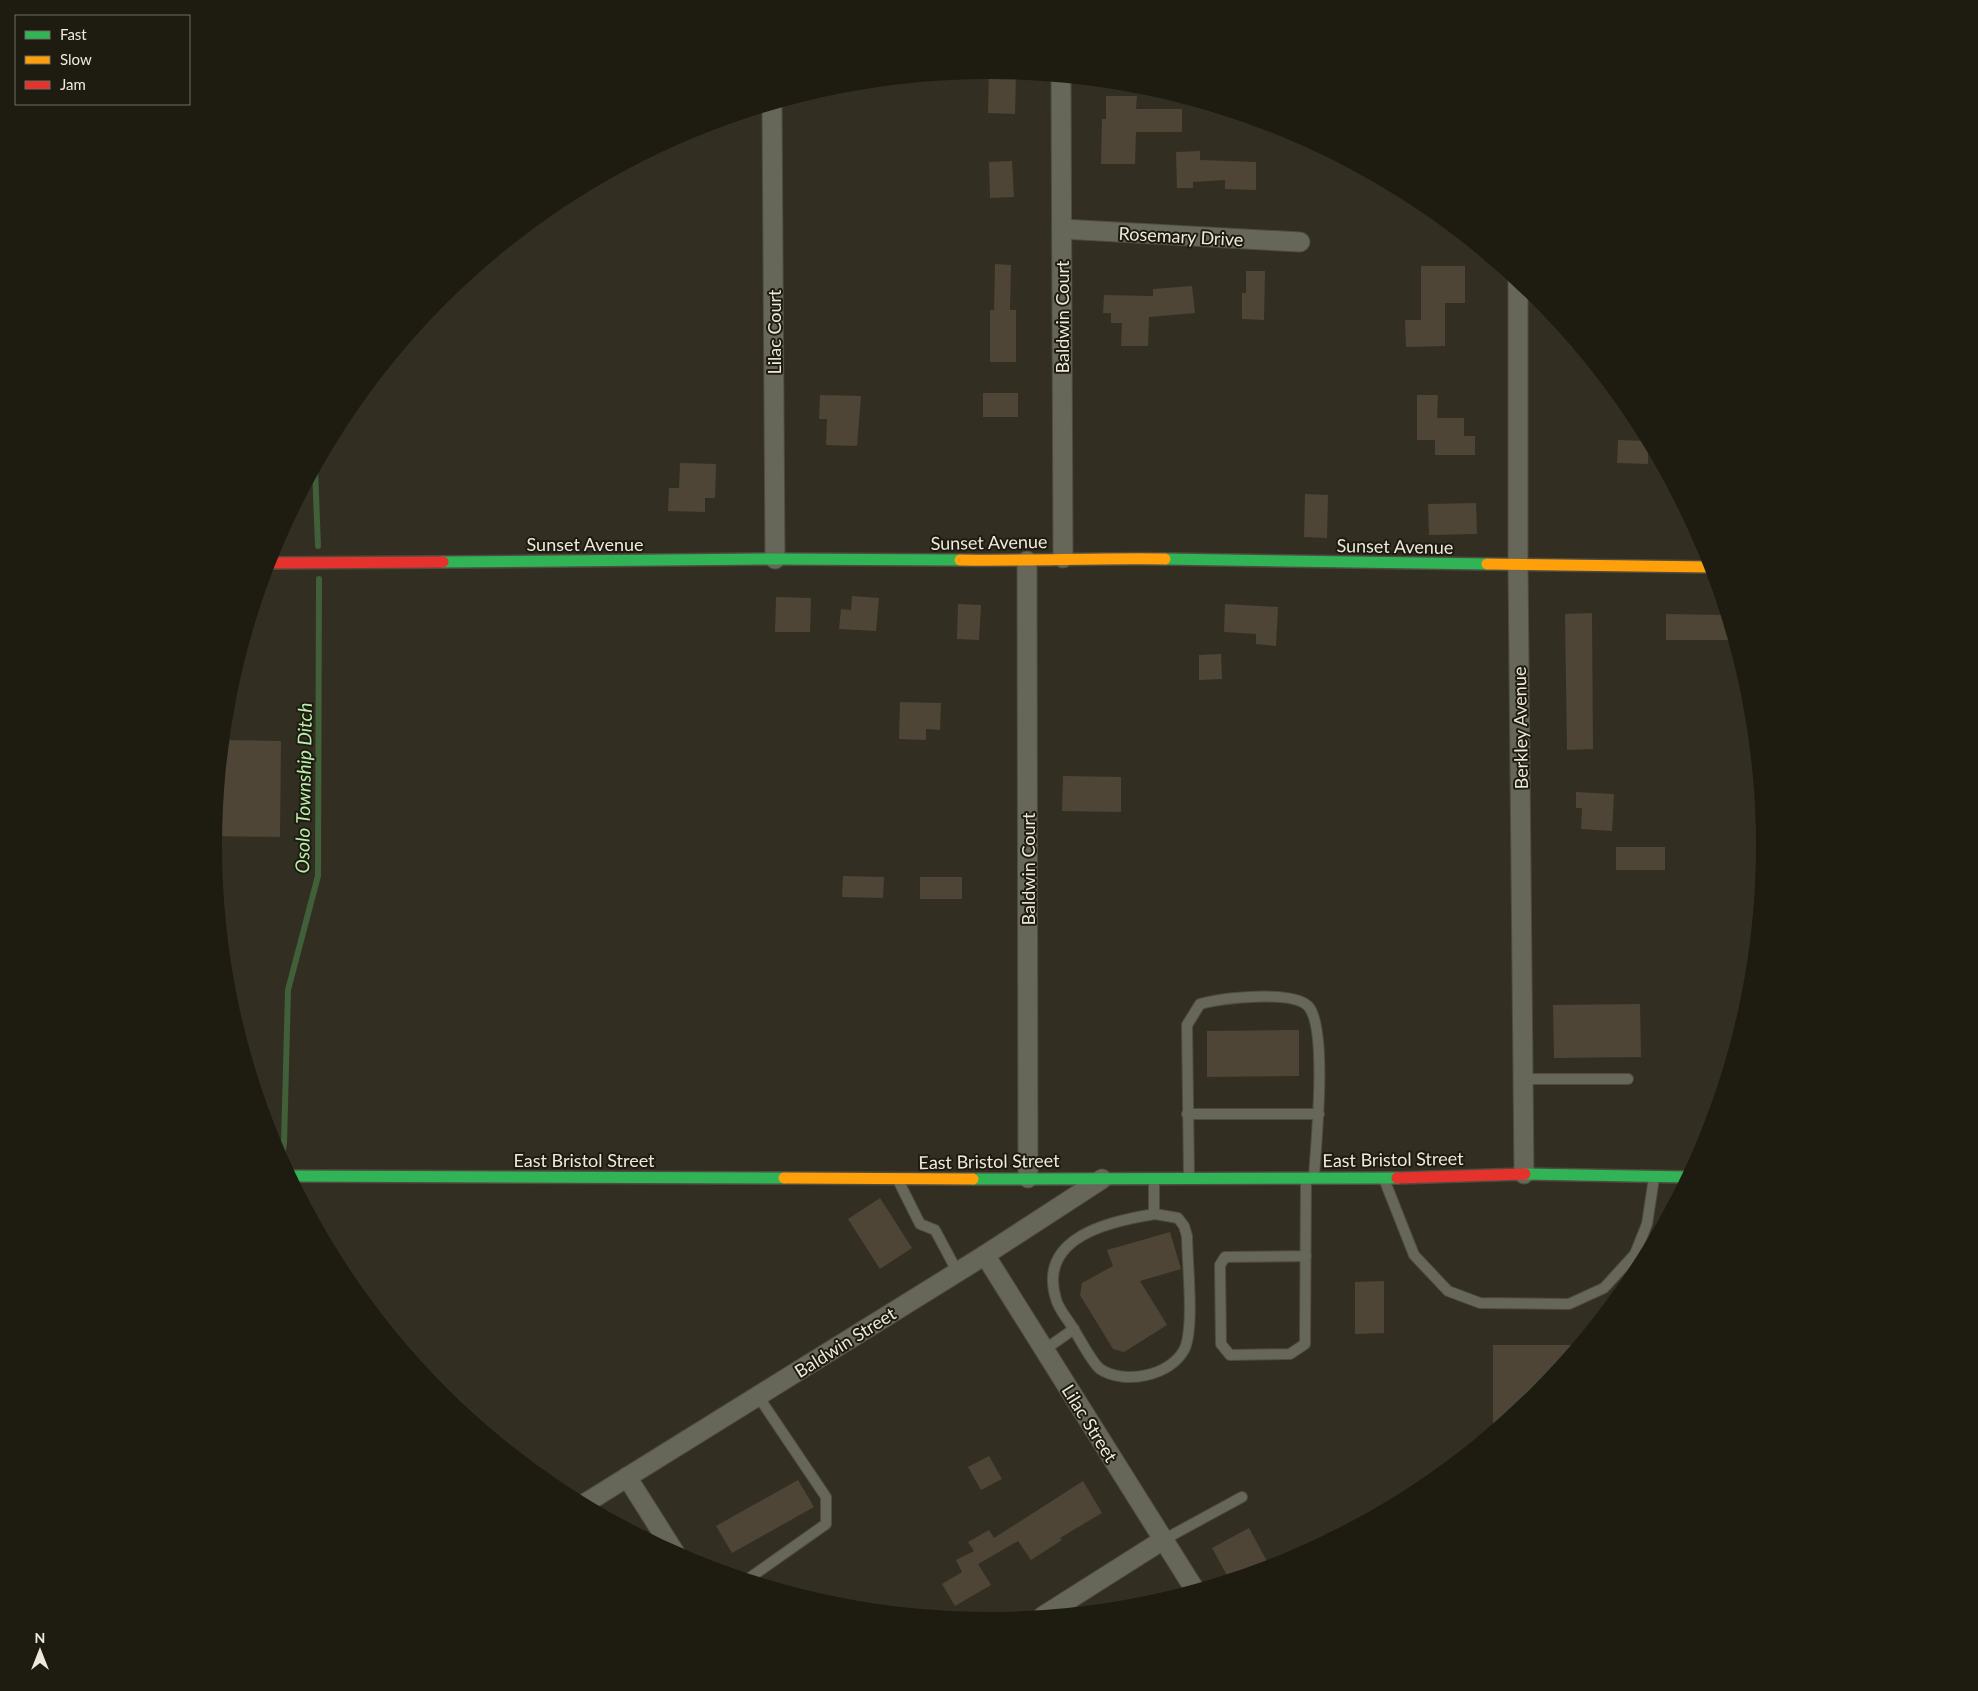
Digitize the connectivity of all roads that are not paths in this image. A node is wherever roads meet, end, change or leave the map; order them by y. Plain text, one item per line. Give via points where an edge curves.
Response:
1 (1061, 82) edge
2 (772, 111) edge
3 (1062, 229) junction
4 (1300, 242) dead end
5 (1518, 291) edge
6 (1063, 558) junction
7 (775, 559) junction
8 (1027, 561) junction
9 (277, 563) edge
10 (1518, 565) junction
11 (1703, 567) edge
12 (1523, 1079) junction
13 (1628, 1079) dead end
14 (1187, 1114) junction
15 (1319, 1114) junction
16 (1524, 1174) junction
17 (297, 1176) edge
18 (1104, 1177) junction
19 (1154, 1177) junction
20 (1189, 1177) junction
21 (1654, 1177) junction
22 (1680, 1177) edge
23 (1028, 1178) junction
24 (1310, 1178) junction
25 (1384, 1178) junction
26 (898, 1179) junction
27 (1154, 1214) junction
28 (985, 1255) junction
29 (1306, 1256) junction
30 (957, 1271) junction
31 (1074, 1329) junction
32 (1044, 1350) junction
33 (758, 1396) junction
34 (627, 1477) junction
35 (1242, 1497) dead end
36 (590, 1500) edge
37 (1163, 1540) junction
38 (669, 1541) edge
39 (754, 1575) edge
40 (1192, 1585) edge
41 (1053, 1610) edge

1 - 3 street, Baldwin Court
2 - 7 street, Lilac Court
3 - 4 street, Rosemary Drive
3 - 6 street, Baldwin Court
5 - 10 street, Berkley Avenue
6 - 8 street, Sunset Avenue
6 - 10 street, Sunset Avenue
7 - 8 street, Sunset Avenue
7 - 9 street, Sunset Avenue
8 - 23 street, Baldwin Court
10 - 11 street, Sunset Avenue
10 - 12 street, Berkley Avenue
12 - 13 lane
12 - 16 street, Berkley Avenue
14 - 15 lane
14 - 15 lane via 1187,1025 1200,1004 1231,998 1294,998 1309,1006 1318,1026
14 - 20 lane
15 - 24 lane
16 - 21 street, East Bristol Street
16 - 25 street, East Bristol Street
17 - 26 street, East Bristol Street
18 - 19 street, East Bristol Street
18 - 23 street, East Bristol Street
18 - 28 street, Baldwin Street
19 - 20 street, East Bristol Street
19 - 27 lane
20 - 24 street, East Bristol Street
21 - 22 street, East Bristol Street
21 - 25 lane via 1647,1224 1635,1254 1604,1288 1569,1304 1480,1303 1448,1291 1414,1255
23 - 26 street, East Bristol Street
24 - 25 street, East Bristol Street
24 - 29 lane
26 - 30 lane via 920,1224 935,1230
27 - 31 lane via 1085,1234 1070,1242 1060,1253 1054,1267 1056,1300
27 - 31 lane via 1178,1218 1184,1226 1189,1317 1184,1349 1177,1359 1161,1369 1129,1379 1113,1376 1098,1368
28 - 30 street, Baldwin Street
28 - 32 street, Lilac Street
29 - 29 lane via 1305,1344 1290,1354 1230,1355 1221,1344 1220,1265 1225,1257
30 - 33 street, Baldwin Street
31 - 32 lane
32 - 37 street, Lilac Street
33 - 34 street, Baldwin Street
33 - 39 lane via 826,1497 826,1524
34 - 36 street, Baldwin Street
34 - 38 street
35 - 37 lane
37 - 40 street, Lilac Street
37 - 41 street

